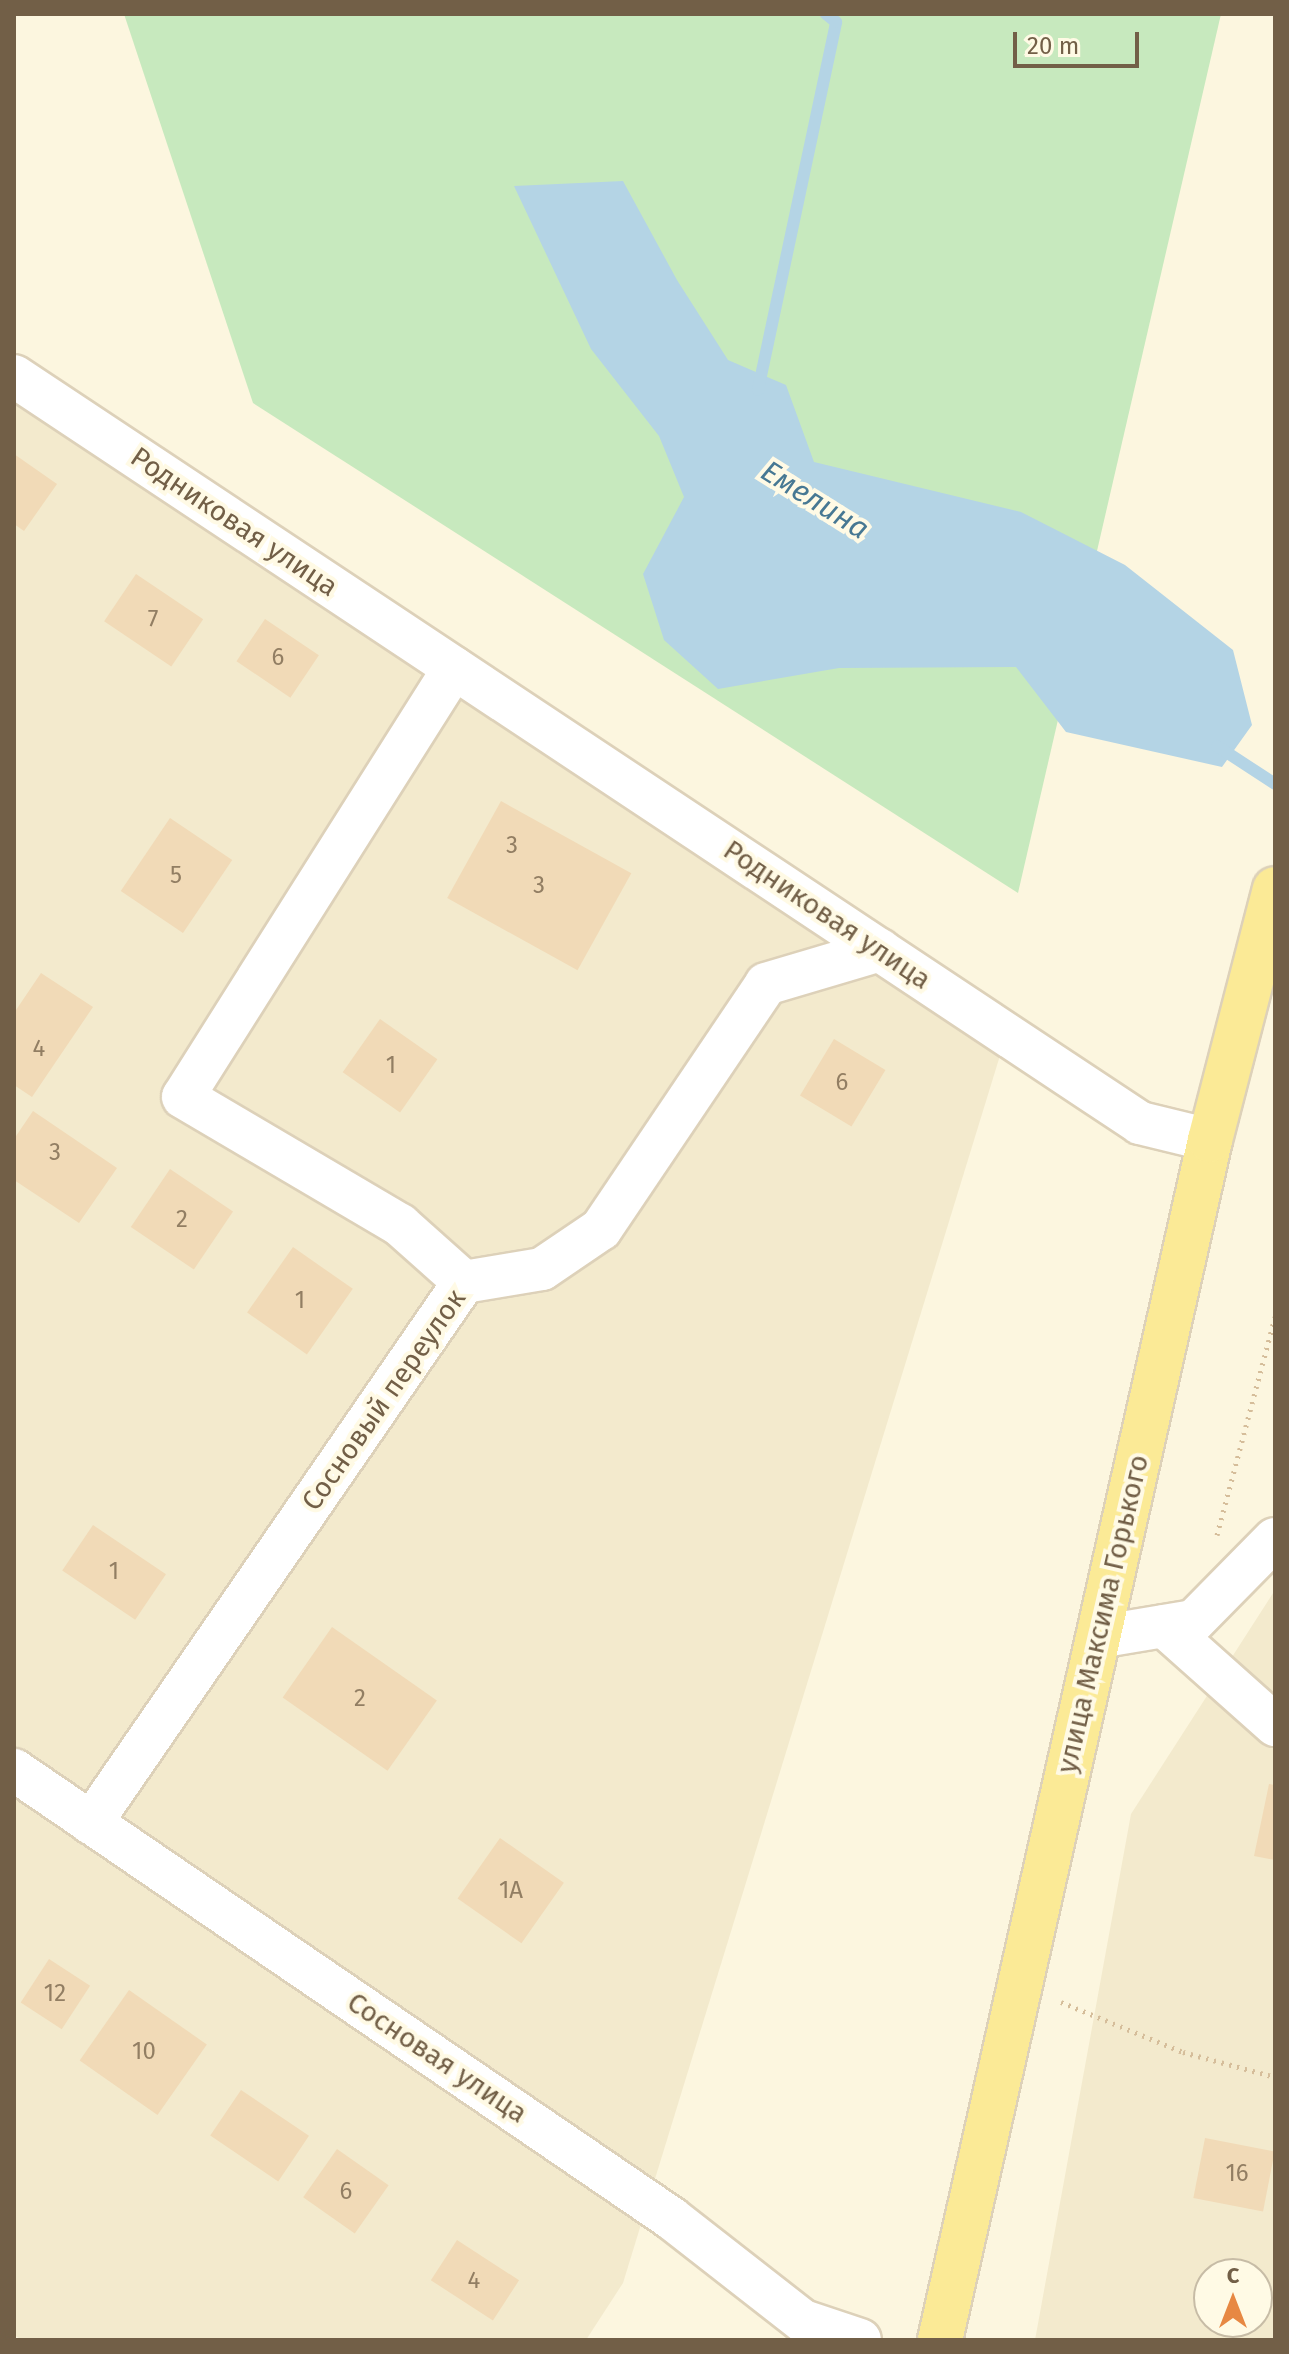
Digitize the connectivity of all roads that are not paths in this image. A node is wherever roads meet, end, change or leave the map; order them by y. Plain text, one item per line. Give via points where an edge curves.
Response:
1 (14, 376) edge
2 (454, 668) junction
3 (1275, 889) edge
4 (880, 950) junction
5 (1210, 1140) junction
6 (464, 1282) junction
7 (1275, 1539) edge
8 (1164, 1626) junction
9 (1098, 1637) junction
10 (1275, 1725) edge
11 (14, 1770) edge
12 (91, 1823) junction
13 (799, 2331) edge
14 (860, 2340) edge
15 (940, 2340) edge

1 - 2 street, Родниковая улица
2 - 4 street, Родниковая улица
2 - 6 street via 183,1097 400,1225
3 - 5 main road, улица Максима Горького
4 - 5 street, Родниковая улица via 1140,1123
4 - 6 street, Сосновый переулок via 766,984 601,1229 542,1269
5 - 9 main road, улица Максима Горького
6 - 12 street, Сосновый переулок
7 - 8 street via 1194,1621
8 - 9 street
8 - 10 street
9 - 15 main road, улица Максима Горького
11 - 12 street, Сосновая улица
12 - 13 street, Сосновая улица via 671,2218
13 - 14 street, Сосновая улица

